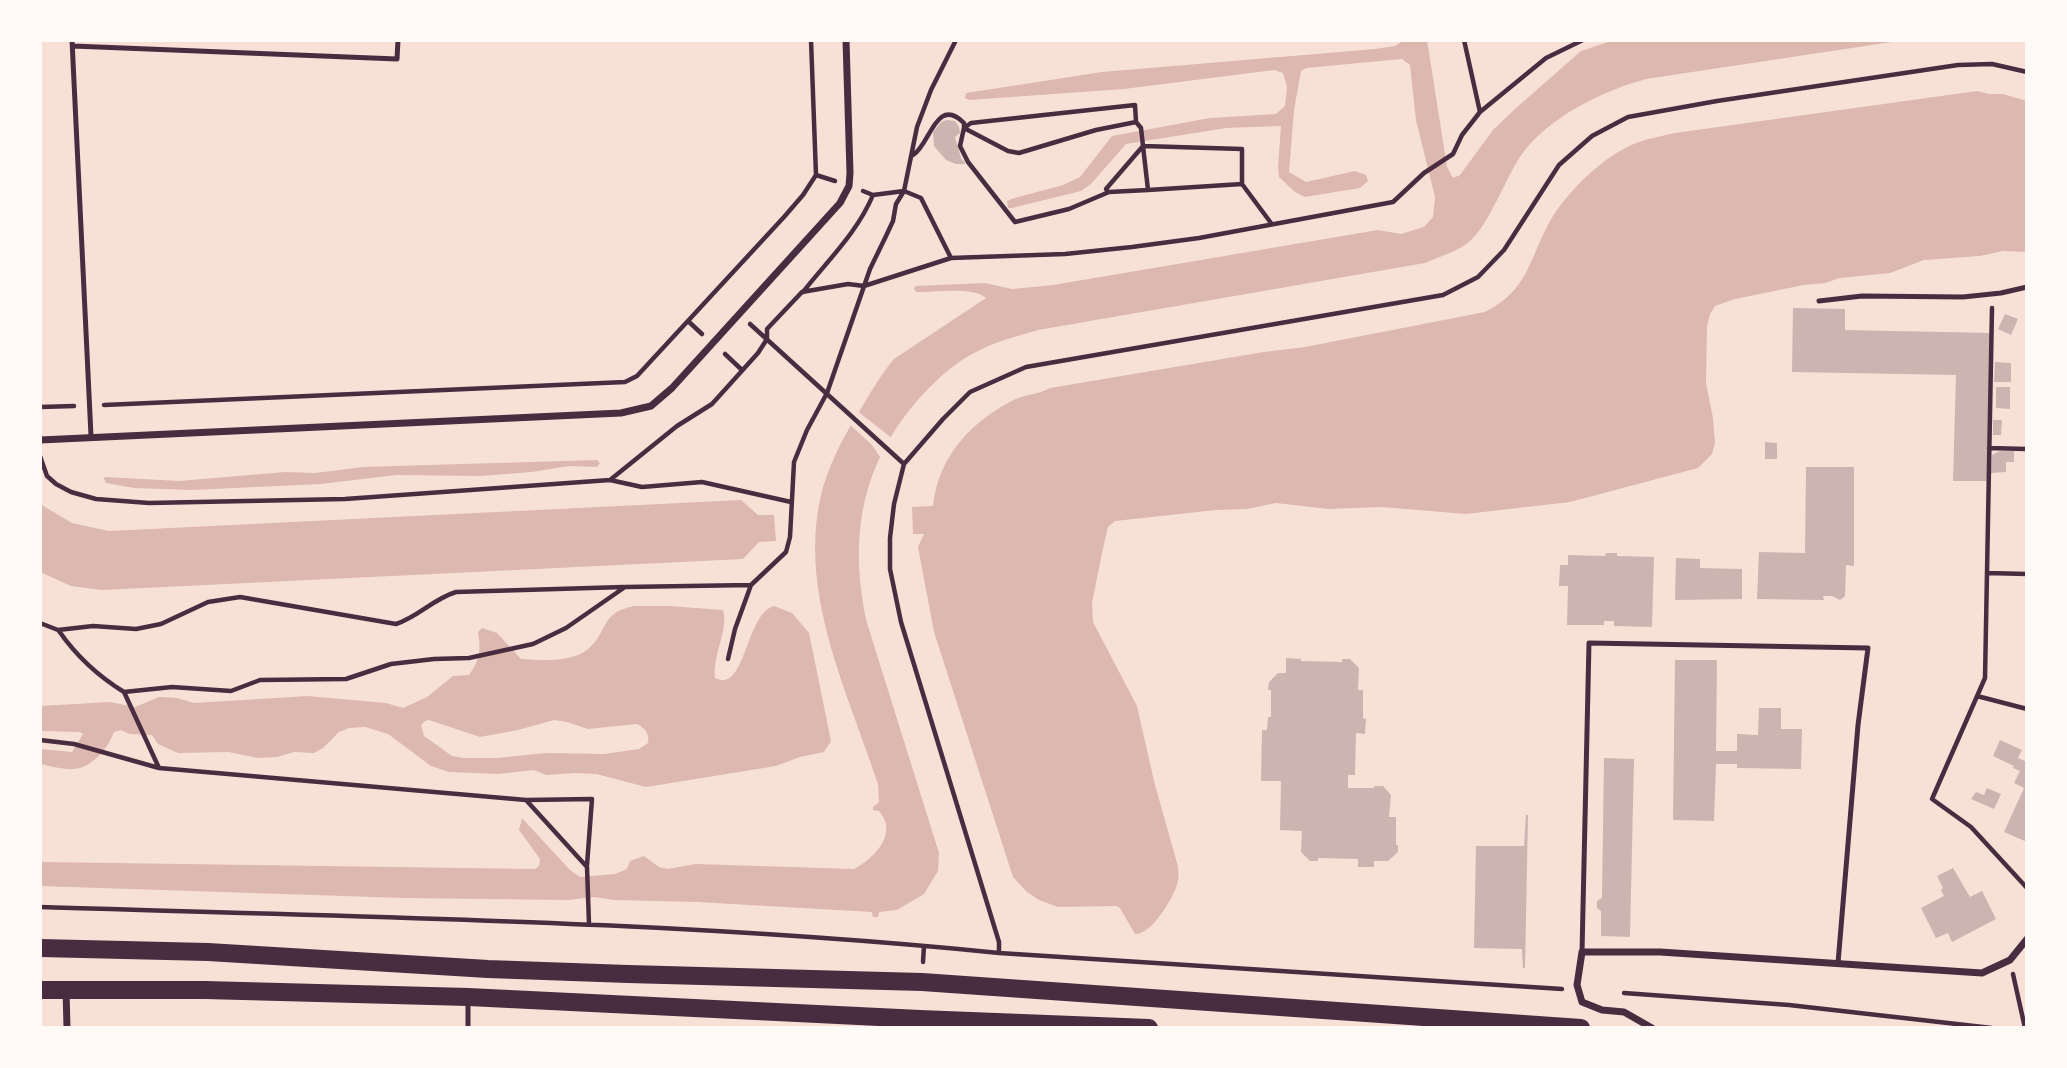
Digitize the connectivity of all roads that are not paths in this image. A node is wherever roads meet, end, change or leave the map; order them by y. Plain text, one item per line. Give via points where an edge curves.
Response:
1 (398, 40) edge
2 (846, 40) edge
3 (72, 43) edge
4 (2027, 286) edge
5 (1819, 301) dead end
6 (91, 436) junction
7 (40, 440) edge
8 (2027, 939) edge
9 (40, 948) edge
10 (1582, 952) junction
11 (1838, 963) junction
12 (40, 990) edge
13 (66, 990) junction
14 (468, 998) junction
15 (67, 1028) edge
16 (468, 1028) edge
17 (1149, 1028) edge
18 (1581, 1028) edge
19 (1652, 1028) edge

1 - 3 lane via 397,59
2 - 6 street via 849,186 840,203 651,406 621,413
3 - 6 lane
4 - 5 lane via 1963,297 1862,296
6 - 7 street
8 - 11 street via 2010,960 1982,974
9 - 18 main road via 922,982
10 - 11 street
10 - 11 lane via 1589,643 1868,648
10 - 19 street via 1578,990 1582,1002 1624,1012
12 - 13 main road
13 - 14 main road
13 - 15 street
14 - 16 lane
14 - 17 main road

